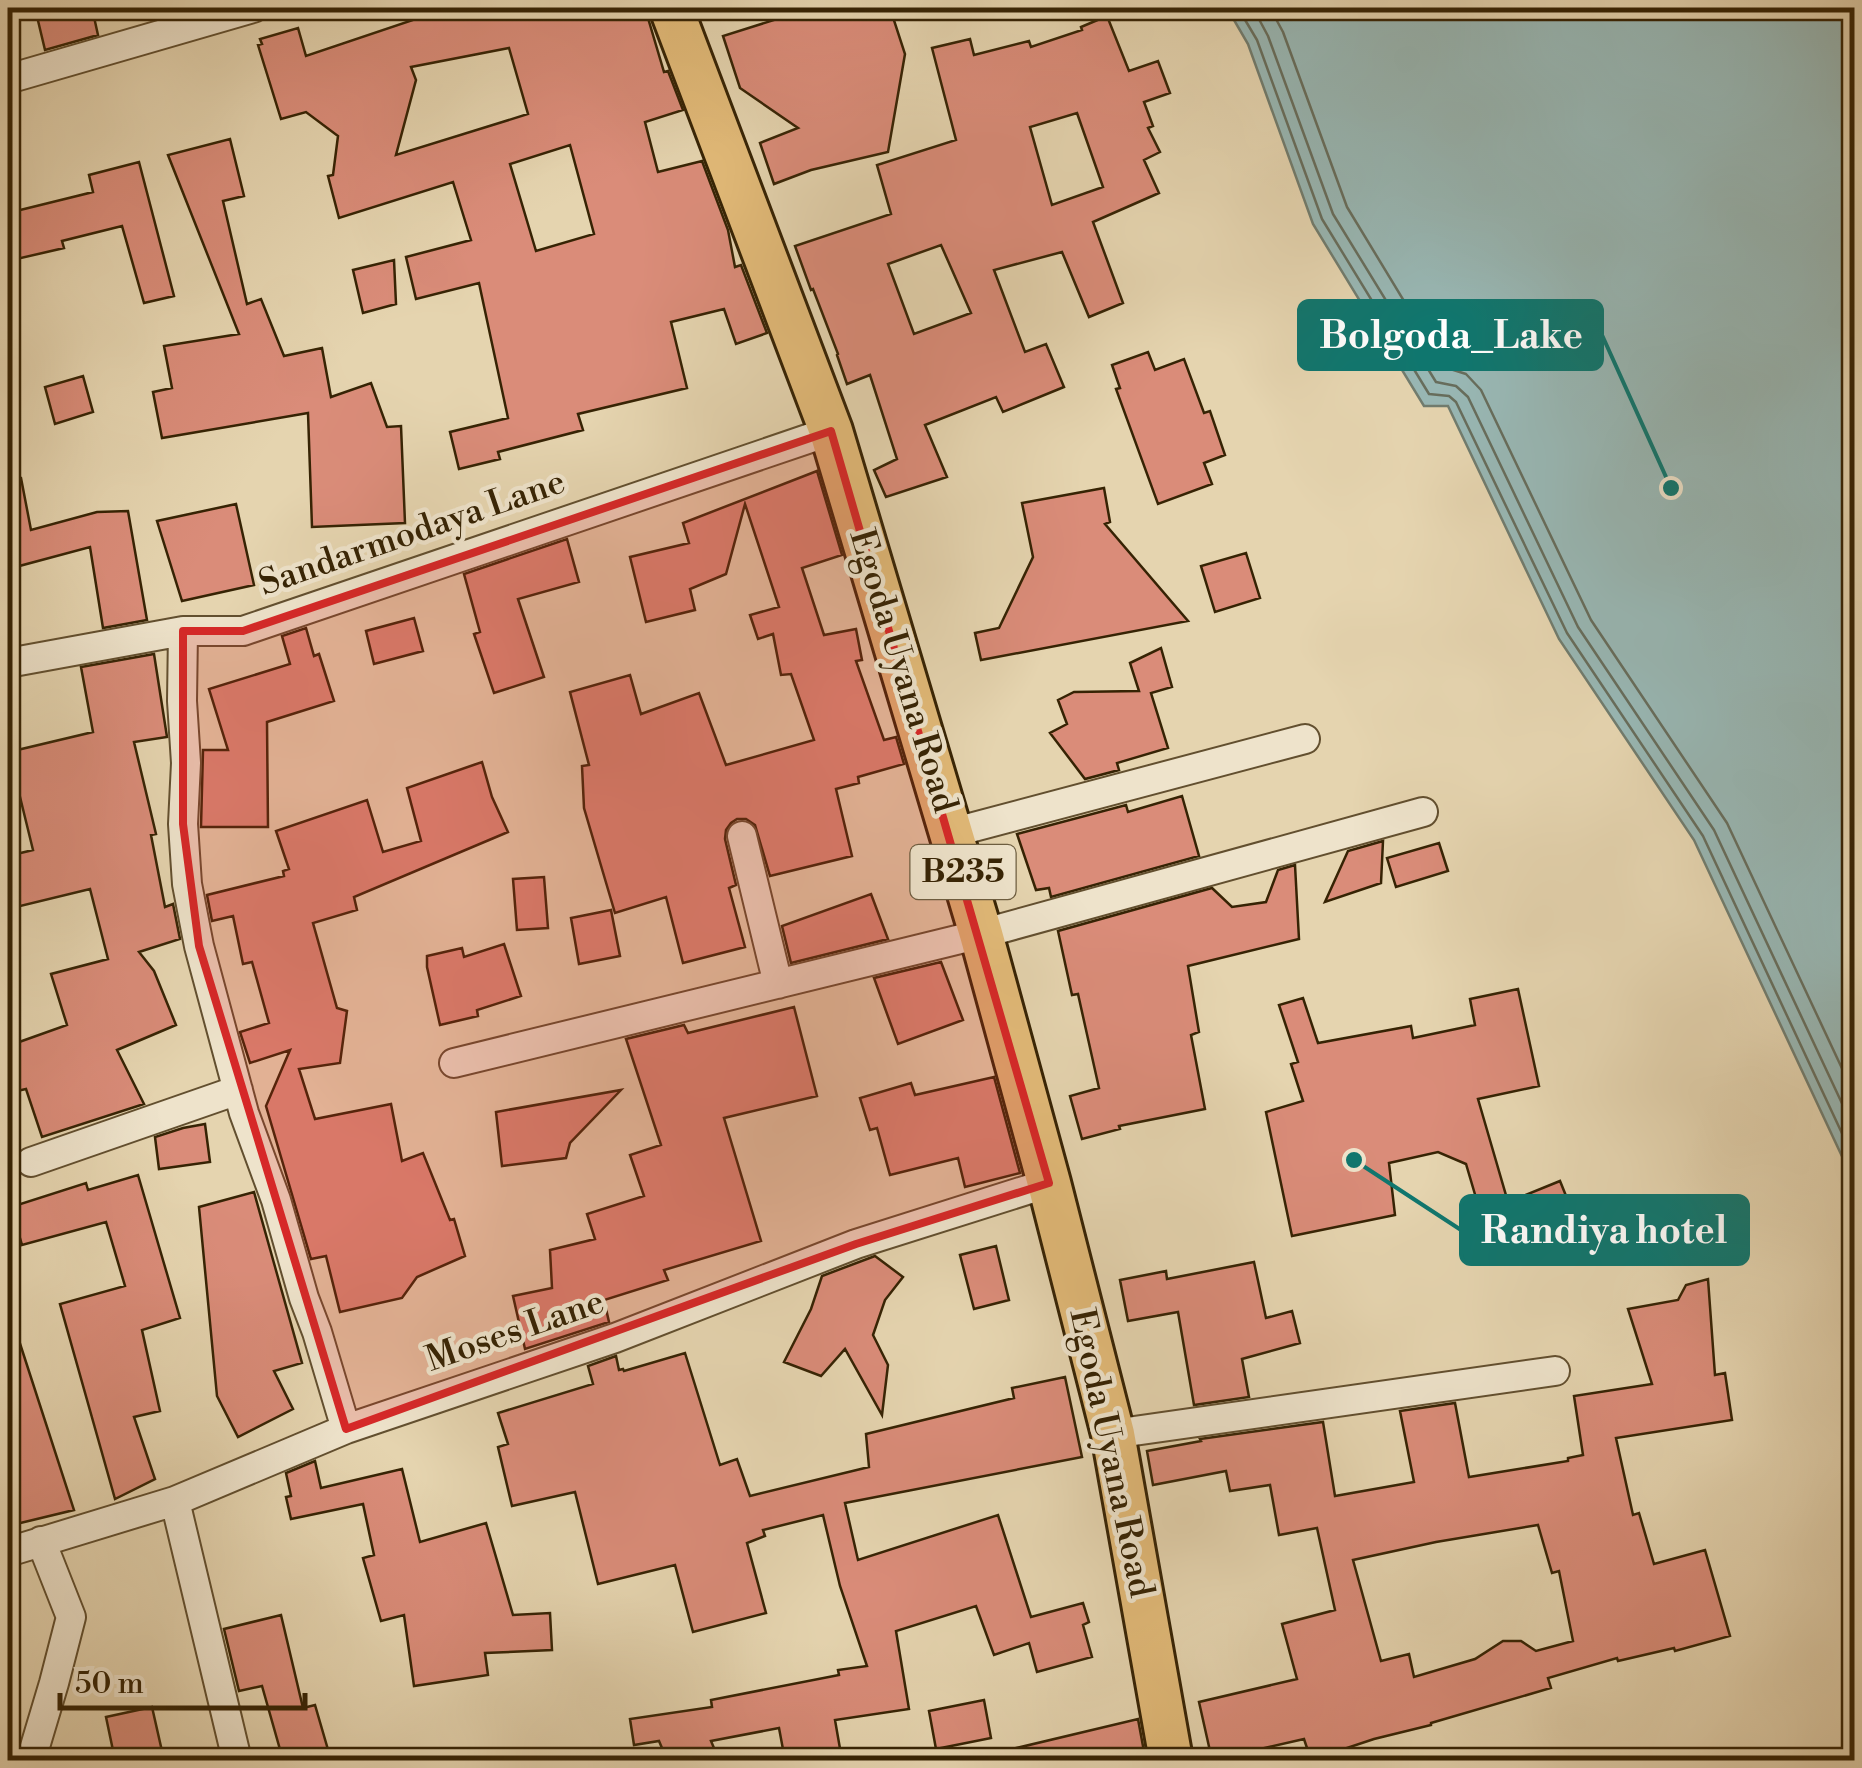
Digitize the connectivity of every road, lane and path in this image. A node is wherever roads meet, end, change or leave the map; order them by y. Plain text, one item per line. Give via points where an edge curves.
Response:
1 (253, 8) edge
2 (671, 8) edge
3 (8, 79) edge
4 (831, 431) junction
5 (183, 631) junction
6 (8, 663) edge
7 (1305, 739) dead end
8 (1423, 812) dead end
9 (951, 833) junction
10 (742, 836) dead end
11 (981, 934) junction
12 (778, 984) junction
13 (454, 1062) dead end
14 (238, 1090) junction
15 (30, 1162) dead end
16 (1049, 1183) junction
17 (1556, 1371) dead end
18 (346, 1429) junction
19 (1113, 1434) junction
20 (174, 1501) junction
21 (41, 1541) junction
22 (8, 1552) edge
23 (31, 1760) edge
24 (237, 1760) edge
25 (1171, 1760) edge

1 - 3 street
2 - 4 main road, Egoda Uyana Road / B235
4 - 5 street, Sandarmodaya Lane via 243,630
4 - 9 main road, Egoda Uyana Road / B235
5 - 6 street, Sandarmodaya Lane
5 - 14 street via 187,884
7 - 9 street
8 - 11 street
9 - 11 main road, Egoda Uyana Road / B235
10 - 12 street
11 - 12 street
11 - 16 main road, Egoda Uyana Road / B235
12 - 13 street
14 - 15 street
14 - 18 street
16 - 18 street, Moses Lane via 856,1244 615,1338
16 - 19 main road, Egoda Uyana Road / B235
17 - 19 street
18 - 20 street, Moses Lane
19 - 25 main road, Egoda Uyana Road / B235
20 - 21 street, Moses Lane
20 - 24 street
21 - 22 street, Moses Lane
21 - 23 street via 70,1616

